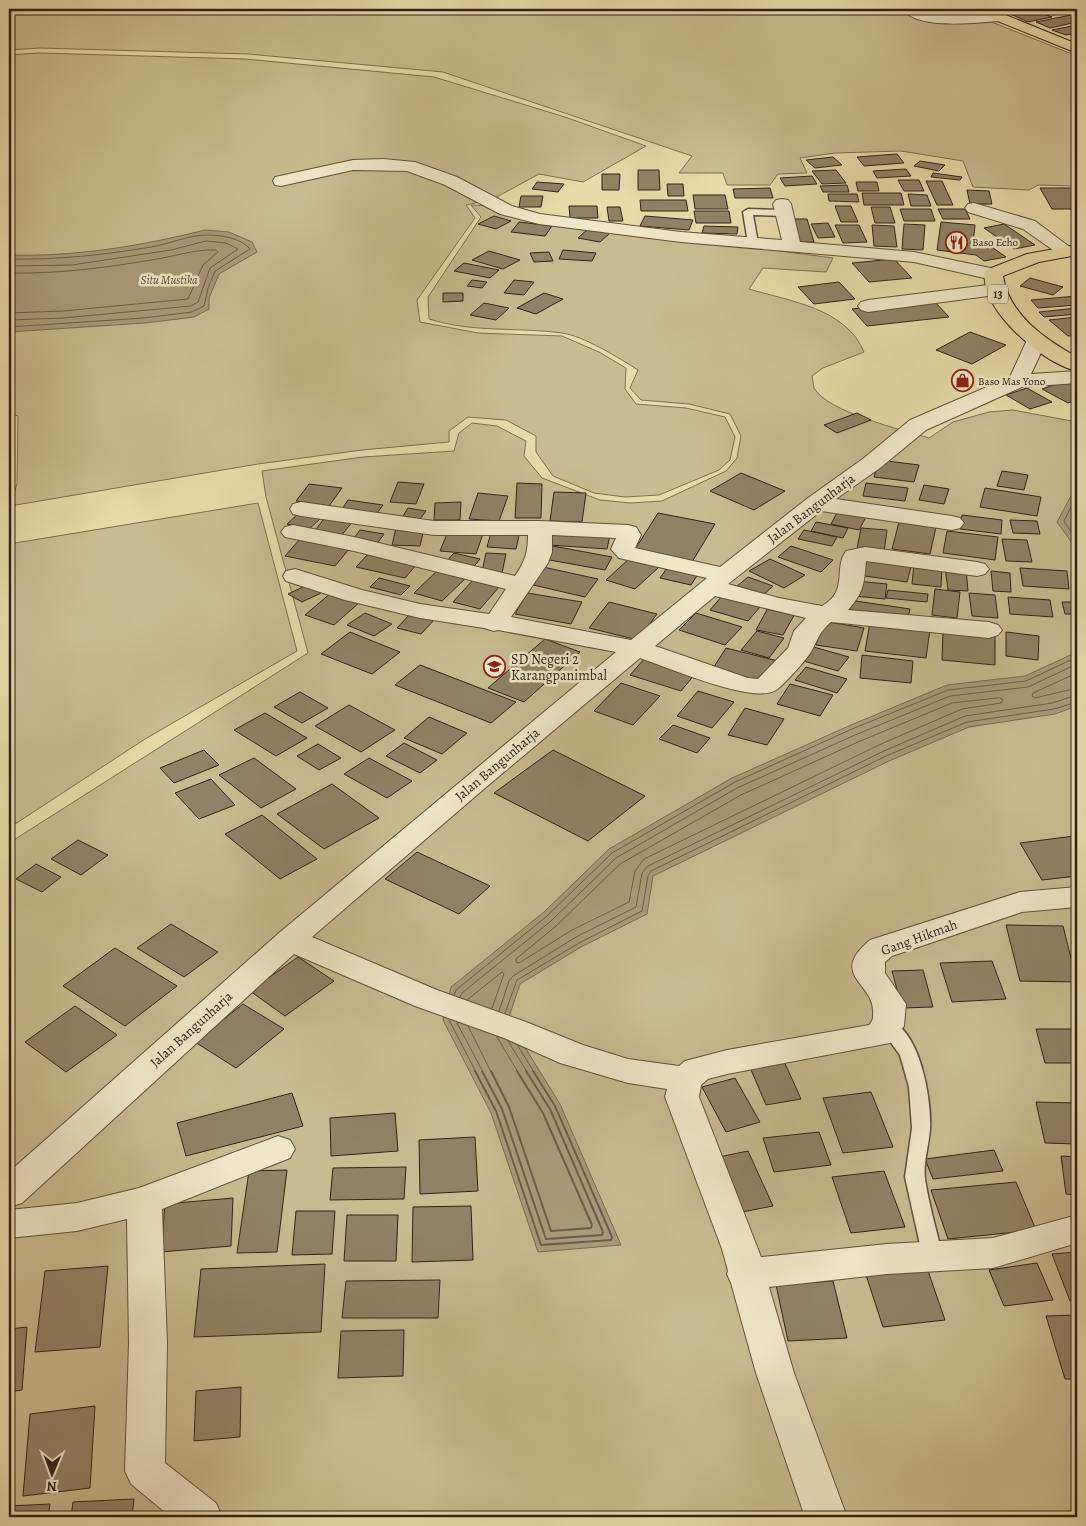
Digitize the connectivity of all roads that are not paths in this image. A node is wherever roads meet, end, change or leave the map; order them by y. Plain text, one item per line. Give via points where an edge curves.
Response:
1 (909, 9) edge
2 (996, 12) edge
3 (1077, 50) edge
4 (281, 181) dead end
5 (745, 199) dead end
6 (974, 208) dead end
7 (783, 209) joint
8 (748, 212) junction
9 (753, 243) junction
10 (792, 246) junction
11 (1072, 251) edge
12 (995, 282) junction
13 (868, 306) dead end
14 (1037, 340) junction
15 (1077, 365) edge
16 (1077, 377) edge
17 (1018, 382) junction
18 (816, 503) junction
19 (301, 509) dead end
20 (952, 523) dead end
21 (540, 528) junction
22 (294, 532) dead end
23 (977, 569) dead end
24 (295, 576) dead end
25 (718, 581) junction
26 (521, 585) junction
27 (824, 615) junction
28 (494, 624) junction
29 (989, 630) dead end
30 (635, 648) junction
31 (1077, 897) edge
32 (290, 940) junction
33 (888, 1026) junction
34 (685, 1079) junction
35 (278, 1149) dead end
36 (9, 1193) edge
37 (144, 1201) junction
38 (9, 1224) edge
39 (1077, 1228) edge
40 (933, 1258) junction
41 (746, 1274) junction
42 (202, 1517) edge
43 (826, 1517) edge

1 - 2 street via 918,15 937,17
2 - 3 highway
4 - 9 street via 354,165 409,166 451,181 506,210 539,219
5 - 8 lane
6 - 11 street via 1029,225
7 - 8 lane
7 - 10 street
8 - 9 lane
9 - 10 street
10 - 12 street via 914,257
11 - 12 highway, 13 via 1011,264
12 - 13 street
12 - 14 highway, 13 via 1012,317
14 - 15 highway, 13
14 - 17 street
16 - 17 street, Jalan Bangunharja
17 - 18 street, Jalan Bangunharja via 918,424 872,463
18 - 20 street
18 - 25 street, Jalan Bangunharja
19 - 21 street via 434,528
21 - 25 street via 628,532 623,549 626,553
21 - 26 street via 540,552
22 - 26 street
23 - 27 street via 858,554 853,560 852,585 848,595
24 - 28 street via 420,611
25 - 27 street via 754,601
25 - 30 street, Jalan Bangunharja
26 - 28 street
27 - 29 street
27 - 30 street via 807,631 800,650 764,687 721,678
28 - 30 street
30 - 32 street, Jalan Bangunharja
31 - 33 street, Gang Hikmah via 1020,902 882,948 868,958 869,974 890,1004
32 - 34 street via 426,998 572,1054 628,1071
32 - 36 street, Jalan Bangunharja
33 - 34 street via 879,1035 697,1070
33 - 40 lane via 909,1054 918,1087 921,1128 915,1177
34 - 41 street via 682,1097 740,1249
35 - 37 street
37 - 38 street via 78,1217
37 - 42 street via 148,1343 145,1471
39 - 40 street via 993,1253
40 - 41 street via 887,1259
41 - 43 street via 775,1373

